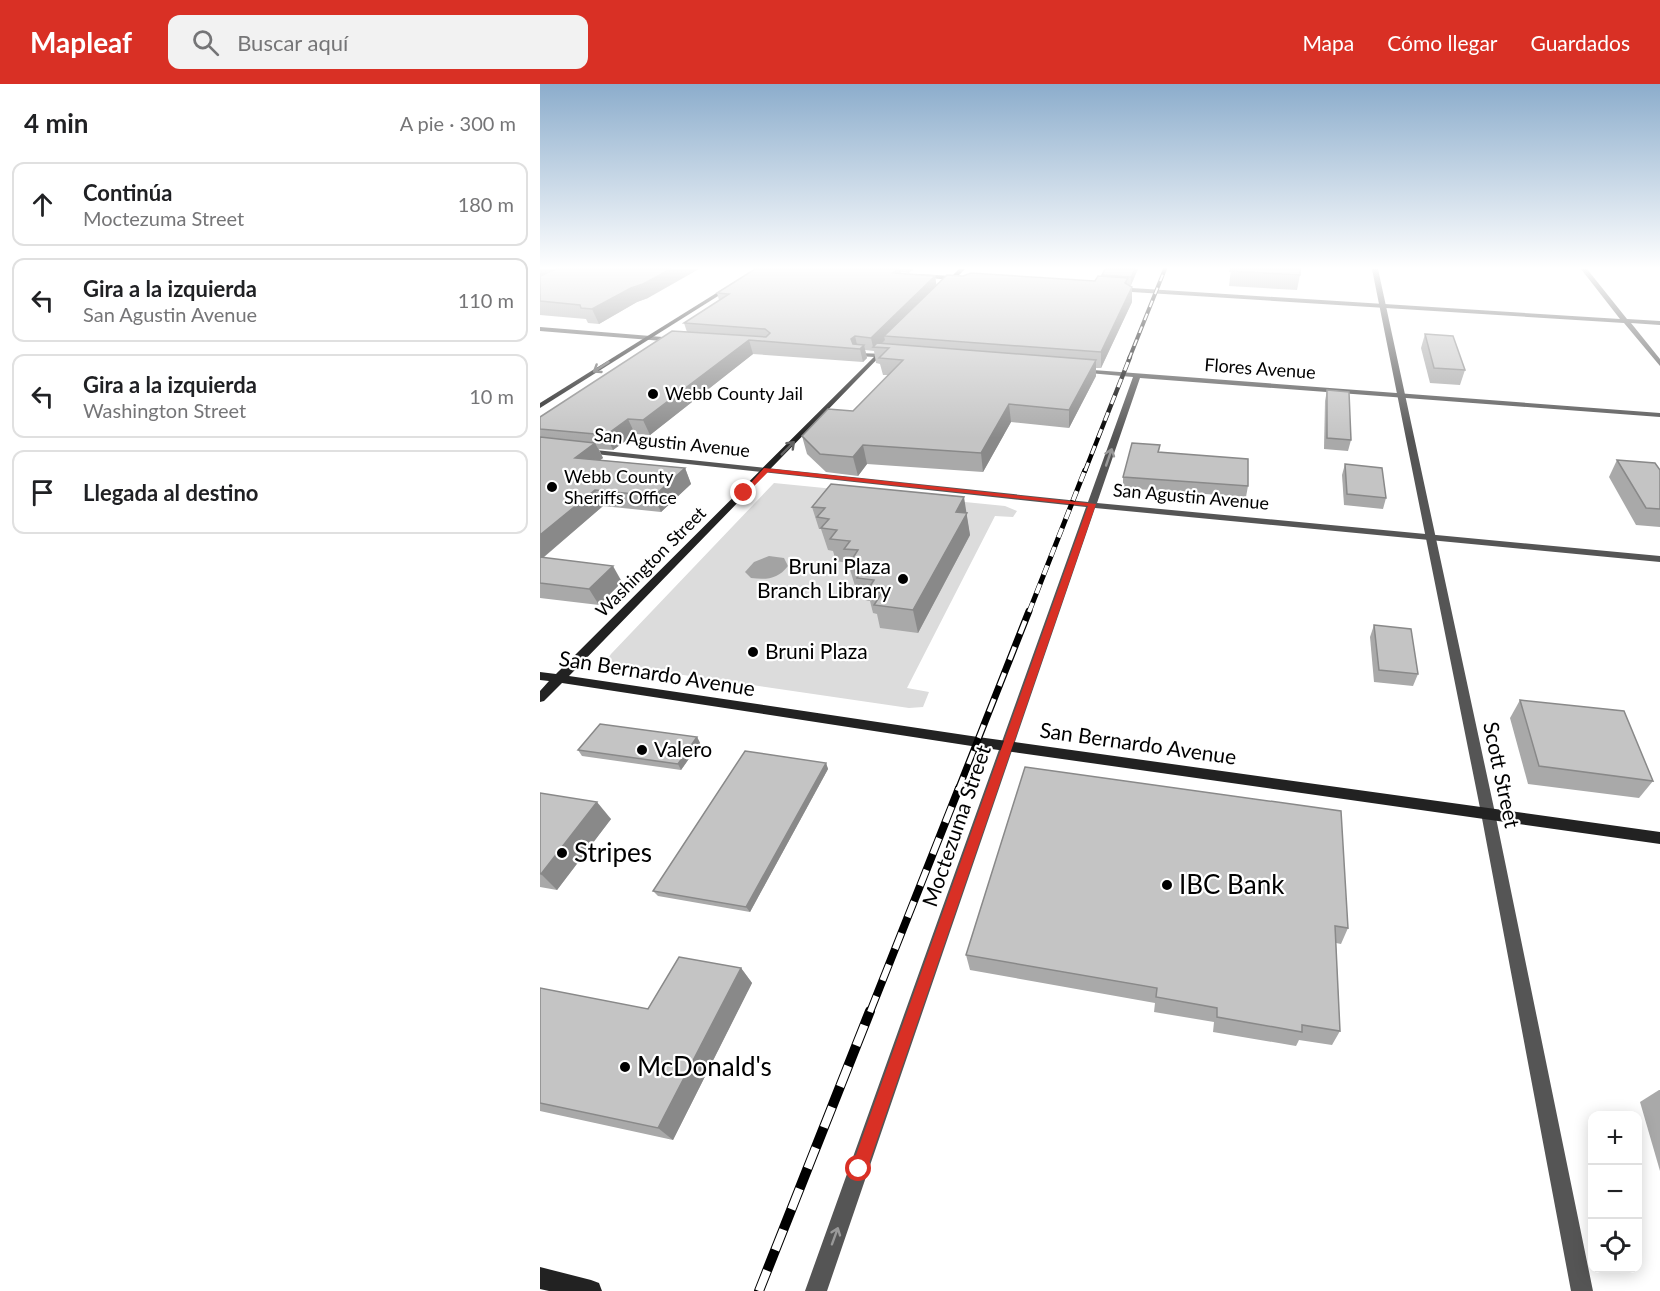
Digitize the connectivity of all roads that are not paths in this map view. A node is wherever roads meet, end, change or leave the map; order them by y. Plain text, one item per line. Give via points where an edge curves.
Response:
1 (668, 325) edge
2 (1386, 325) edge
3 (1629, 325) edge
4 (540, 329) edge
5 (648, 338) junction
6 (894, 339) edge
7 (681, 340) edge
8 (858, 354) edge
9 (879, 355) junction
10 (902, 357) edge
11 (1660, 364) edge
12 (1065, 369) edge
13 (1137, 375) junction
14 (1401, 395) junction
15 (540, 406) edge
16 (1660, 415) edge
17 (576, 450) edge
18 (766, 470) junction
19 (1092, 504) junction
20 (1430, 536) junction
21 (1660, 559) edge
22 (540, 676) edge
23 (559, 679) junction
24 (540, 699) edge
25 (1008, 745) junction
26 (1488, 813) junction
27 (1660, 838) edge
28 (540, 1278) edge
29 (591, 1291) edge
30 (816, 1291) edge
31 (1582, 1291) edge

1 - 5 main road
2 - 14 street, Scott Street
3 - 11 street
4 - 5 street
5 - 7 street
5 -> 15 main road
6 - 9 main road, Washington Street
8 - 9 street
9 - 10 street
18 -> 9 main road, Washington Street
12 - 13 street, Flores Avenue
13 - 14 street, Flores Avenue
19 -> 13 street, Moctezuma Street
14 - 16 street, Flores Avenue
14 - 20 street, Scott Street
17 - 18 street, San Agustin Avenue
18 - 19 street, San Agustin Avenue
18 - 23 main road, Washington Street
19 - 20 street, San Agustin Avenue
19 - 25 street, Moctezuma Street
20 - 21 street, San Agustin Avenue
20 - 26 street, Scott Street
22 - 23 main road, San Bernardo Avenue
23 - 24 main road, Washington Street
23 - 25 main road, San Bernardo Avenue
25 - 26 main road, San Bernardo Avenue
30 -> 25 street, Moctezuma Street
26 - 27 main road, San Bernardo Avenue
26 - 31 street, Scott Street
28 - 29 main road

